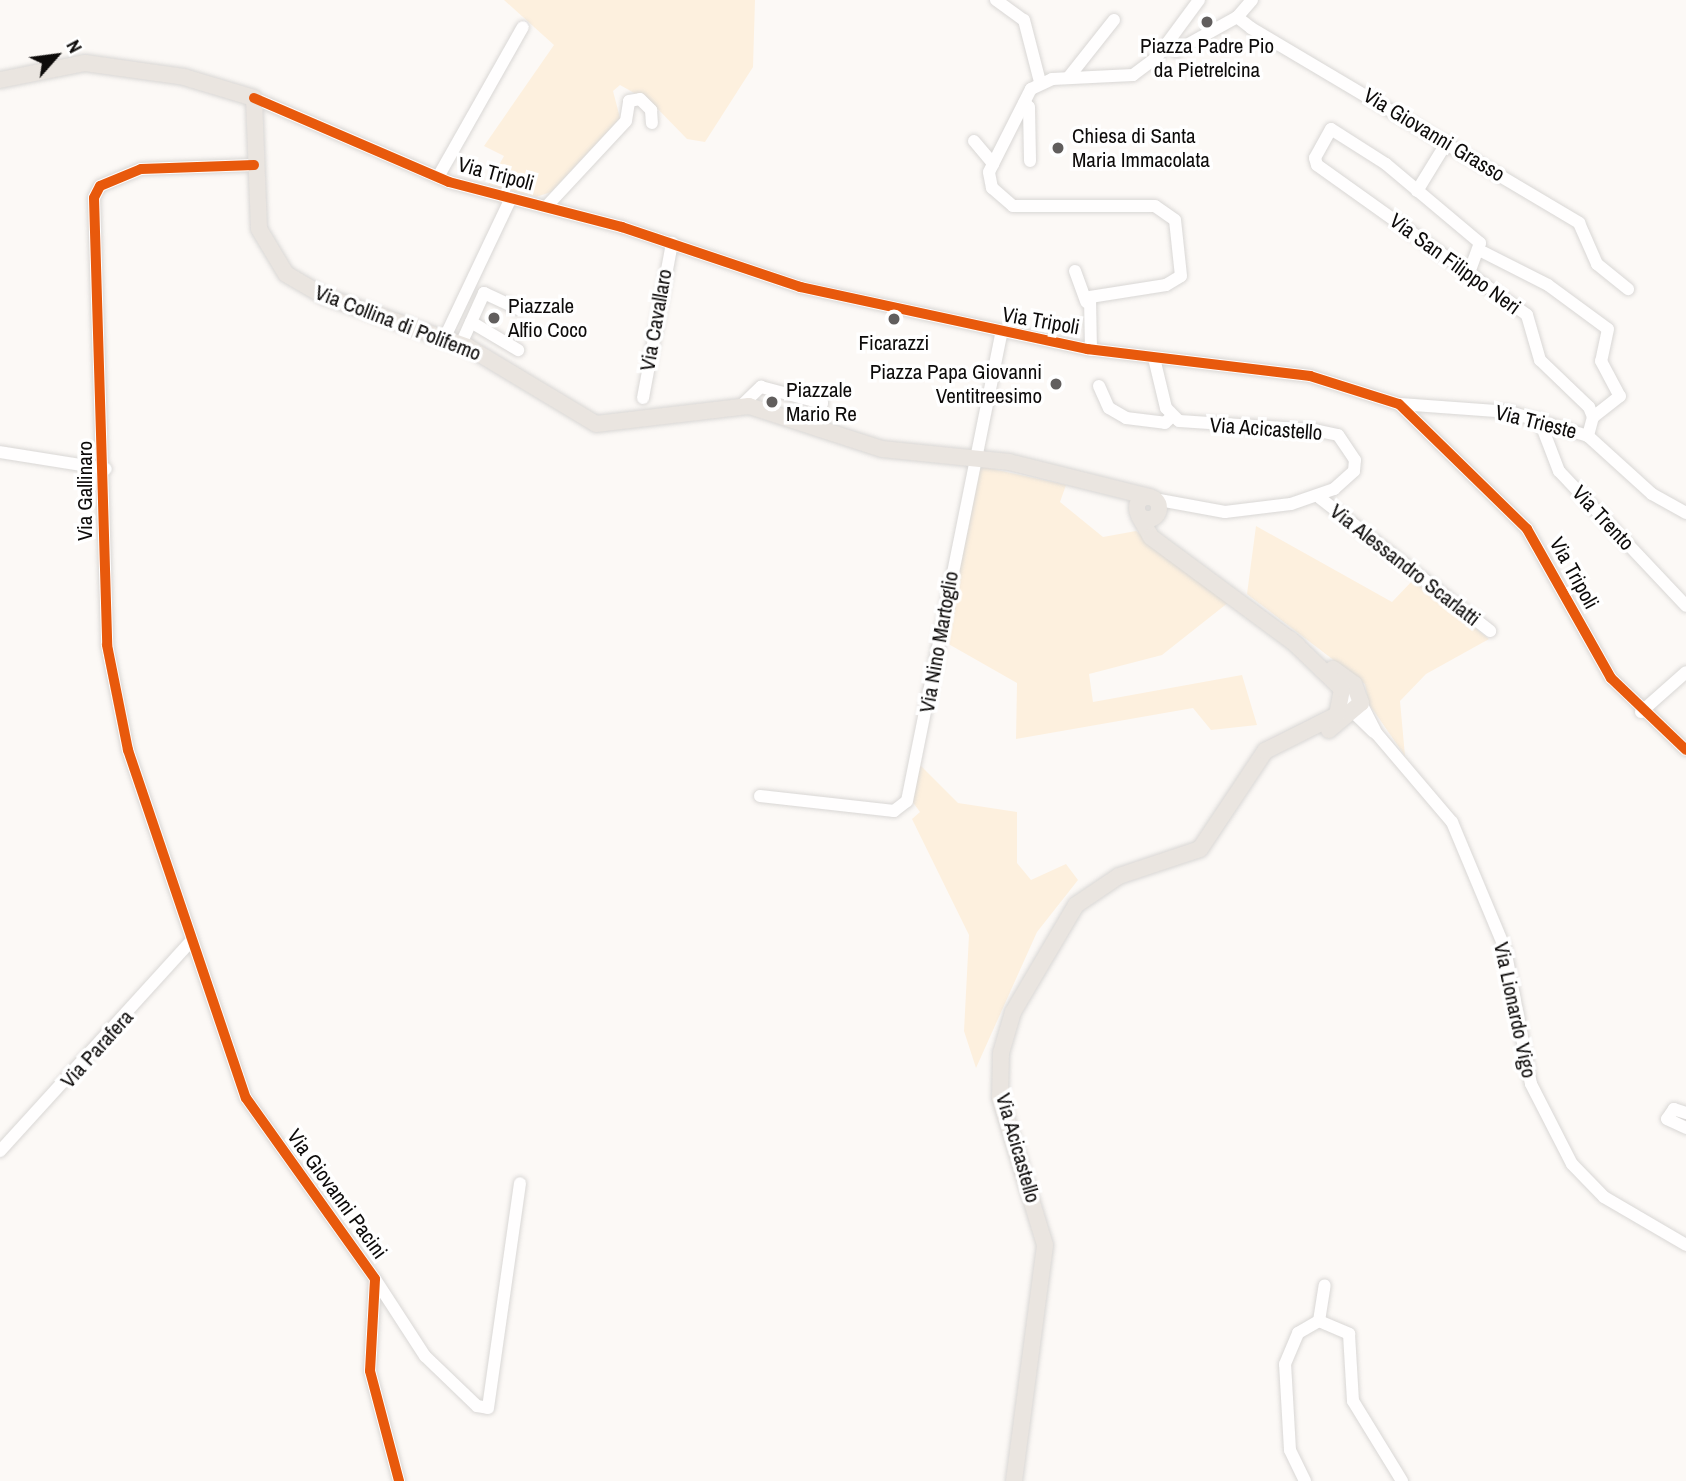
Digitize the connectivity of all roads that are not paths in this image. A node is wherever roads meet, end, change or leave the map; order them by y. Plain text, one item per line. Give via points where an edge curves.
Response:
1 (996, 0) edge
2 (1252, 0) edge
3 (1193, 2) edge
4 (1237, 17) junction
5 (1114, 20) dead end
6 (523, 27) dead end
7 (1176, 51) dead end
8 (1068, 78) junction
9 (0, 80) edge
10 (1040, 82) junction
11 (254, 98) junction
12 (1024, 103) junction
13 (652, 123) dead end
14 (974, 141) dead end
15 (1447, 142) junction
16 (1030, 161) dead end
17 (993, 164) junction
18 (254, 165) junction
19 (438, 177) junction
20 (1417, 191) junction
21 (510, 198) junction
22 (546, 207) junction
23 (671, 243) junction
24 (1481, 251) junction
25 (1075, 271) dead end
26 (1469, 273) junction
27 (1628, 289) dead end
28 (1086, 302) junction
29 (518, 309) dead end
30 (471, 322) junction
31 (1001, 334) junction
32 (445, 337) junction
33 (461, 344) junction
34 (518, 350) dead end
35 (1091, 350) junction
36 (1154, 358) junction
37 (1098, 386) dead end
38 (643, 398) dead end
39 (1399, 404) junction
40 (1172, 416) junction
41 (1593, 417) junction
42 (1539, 419) junction
43 (1588, 436) junction
44 (0, 452) edge
45 (975, 458) junction
46 (106, 469) junction
47 (1320, 498) junction
48 (1146, 507) junction
49 (1686, 513) edge
50 (1686, 606) edge
51 (1490, 631) dead end
52 (1290, 639) junction
53 (1304, 654) junction
54 (1686, 672) edge
55 (1357, 708) junction
56 (1641, 712) junction
57 (1288, 737) junction
58 (1686, 750) edge
59 (760, 796) dead end
60 (190, 942) junction
61 (1686, 1113) edge
62 (1686, 1128) edge
63 (0, 1151) edge
64 (520, 1183) dead end
65 (1686, 1245) edge
66 (375, 1279) junction
67 (1325, 1285) dead end
68 (1319, 1321) junction
69 (399, 1481) edge
70 (1014, 1481) edge
71 (1305, 1481) edge
72 (1402, 1481) edge

1 - 10 street via 1024,20
2 - 4 street
3 - 8 street via 1157,57 1133,75
4 - 7 street
4 - 15 street, Via Giovanni Grasso
5 - 8 street
6 - 19 street
8 - 10 street
9 - 11 main road, Via Tripoli via 85,63 184,77
10 - 12 street
11 - 18 main road
11 - 19 street, Via Tripoli
12 - 16 street via 1030,107
12 - 17 street
13 - 22 street via 651,110 640,99 629,101 626,121
14 - 17 street
15 - 20 street
15 - 27 street, Via Giovanni Grasso via 1579,223 1597,264
17 - 28 street via 988,181 1013,206 1155,206 1175,220 1184,267 1175,281 1099,292
18 - 32 main road, Via Collina di Polifemo via 262,240 286,274 324,296
18 - 46 street, Via Gallinaro via 141,169 107,182 94,198
19 - 21 street, Via Tripoli
20 - 24 street via 1480,243
20 - 26 street, Via San Filippo Neri via 1331,129 1320,144 1317,165
21 - 22 street, Via Tripoli
21 - 32 street
22 - 23 street, Via Tripoli
23 - 31 street, Via Tripoli via 800,287
23 - 38 street, Via Cavallaro
24 - 26 street
24 - 41 street via 1548,285 1608,329 1601,361 1620,396
25 - 28 street
26 - 41 street, Via San Filippo Neri via 1527,315 1540,360
28 - 35 street
29 - 30 street via 484,293
30 - 33 street
30 - 34 street
31 - 35 street, Via Tripoli
31 - 45 street, Via Nino Martoglio
32 - 33 main road, Via Collina di Polifemo
33 - 45 main road, Via Collina di Polifemo via 596,424 741,406 816,424 882,449
35 - 36 street, Via Tripoli
36 - 39 street, Via Tripoli via 1310,376
36 - 40 street
37 - 40 street via 1110,408 1126,418 1166,423
39 - 42 street, Via Trieste
39 - 56 street, Via Tripoli via 1527,529 1611,678
40 - 47 street, Via Acicastello via 1184,424 1338,435 1352,449 1354,471
41 - 43 street
42 - 43 street, Via Trieste
42 - 50 street, Via Trento via 1559,471
43 - 49 street, Via Trieste via 1652,494
44 - 46 street
45 - 48 main road, Via Collina di Polifemo via 1104,486
45 - 59 street, Via Nino Martoglio via 907,801 894,811
46 - 60 street, Via Gallinaro via 104,616 113,684
47 - 48 street, Via Acicastello via 1225,513
47 - 51 street, Via Alessandro Scarlatti
48 - 52 main road, Via Collina di Polifemo via 1146,532
52 - 53 main road
52 - 55 main road via 1354,684
53 - 55 street via 1345,684
53 - 57 main road via 1338,684 1344,703 1330,720
54 - 56 street
55 - 57 main road via 1328,730
55 - 65 street, Via Lionardo Vigo via 1452,822 1505,949 1531,1084 1572,1164 1604,1198
56 - 58 street, Via Tripoli
57 - 70 main road, Via Acicastello via 1244,774 1206,845 1119,876 1076,905 1052,937 1013,1012 1001,1053 1000,1098 1045,1245
60 - 63 street, Via Parafera
60 - 66 street, Via Giovanni Pacini via 246,1098
61 - 62 street via 1674,1109 1667,1119
64 - 66 street via 488,1408 477,1406 425,1356
66 - 69 street, Via Giovanni Pacini via 370,1371
67 - 68 street
68 - 71 street via 1298,1333 1285,1364 1290,1450
68 - 72 street via 1349,1334 1353,1401

